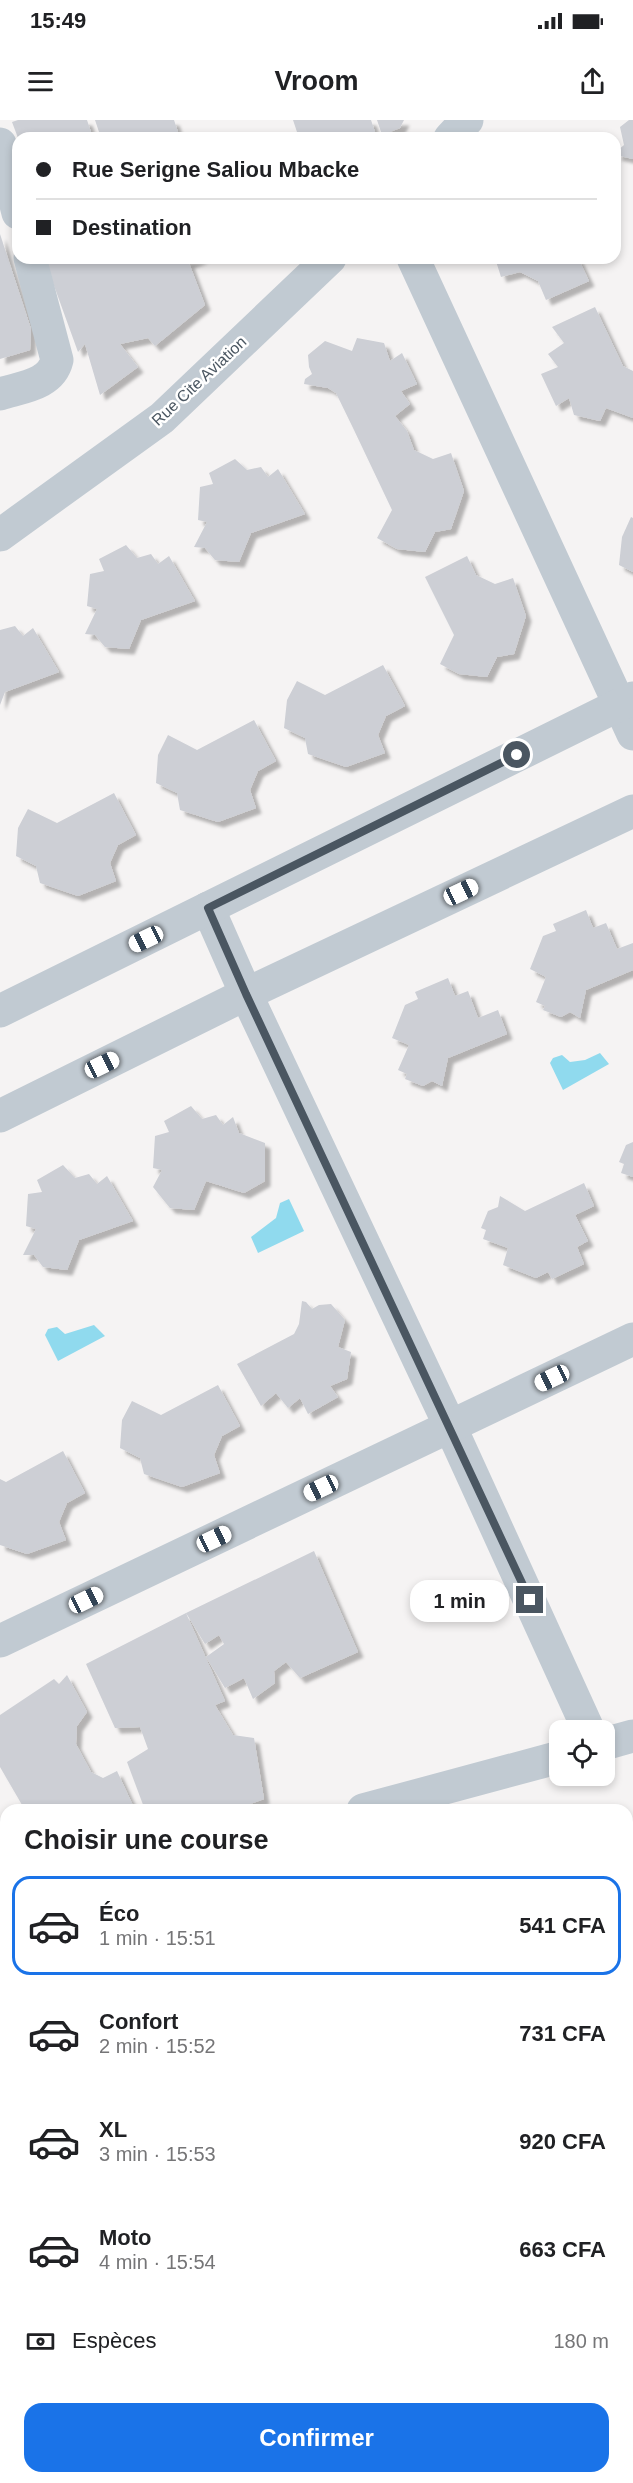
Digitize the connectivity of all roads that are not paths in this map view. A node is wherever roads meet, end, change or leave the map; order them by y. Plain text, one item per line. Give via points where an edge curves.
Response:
1 (467, 120) edge
2 (456, 132) edge
3 (0, 144) edge
4 (12, 190) edge
5 (32, 264) edge
6 (324, 264) edge
7 (416, 264) edge
8 (0, 394) edge
9 (0, 536) edge
10 (627, 701) edge
11 (633, 734) edge
12 (633, 811) edge
13 (208, 908) junction
14 (246, 994) junction
15 (0, 1011) edge
16 (0, 1116) edge
17 (633, 1339) edge
18 (450, 1426) junction
19 (0, 1641) edge
20 (584, 1720) edge
21 (633, 1736) edge
22 (615, 1741) edge
23 (549, 1759) edge
24 (385, 1804) edge

1 - 2 street
3 - 4 street
5 - 8 street via 57,360 54,372 44,380
6 - 9 street, Rue Cite Aviation via 162,418
7 - 10 street
10 - 11 street
10 - 13 street
12 - 14 street
13 - 14 street
13 - 15 street
14 - 16 street
14 - 18 street
17 - 18 street
18 - 19 street
18 - 20 street
21 - 22 street
23 - 24 street

